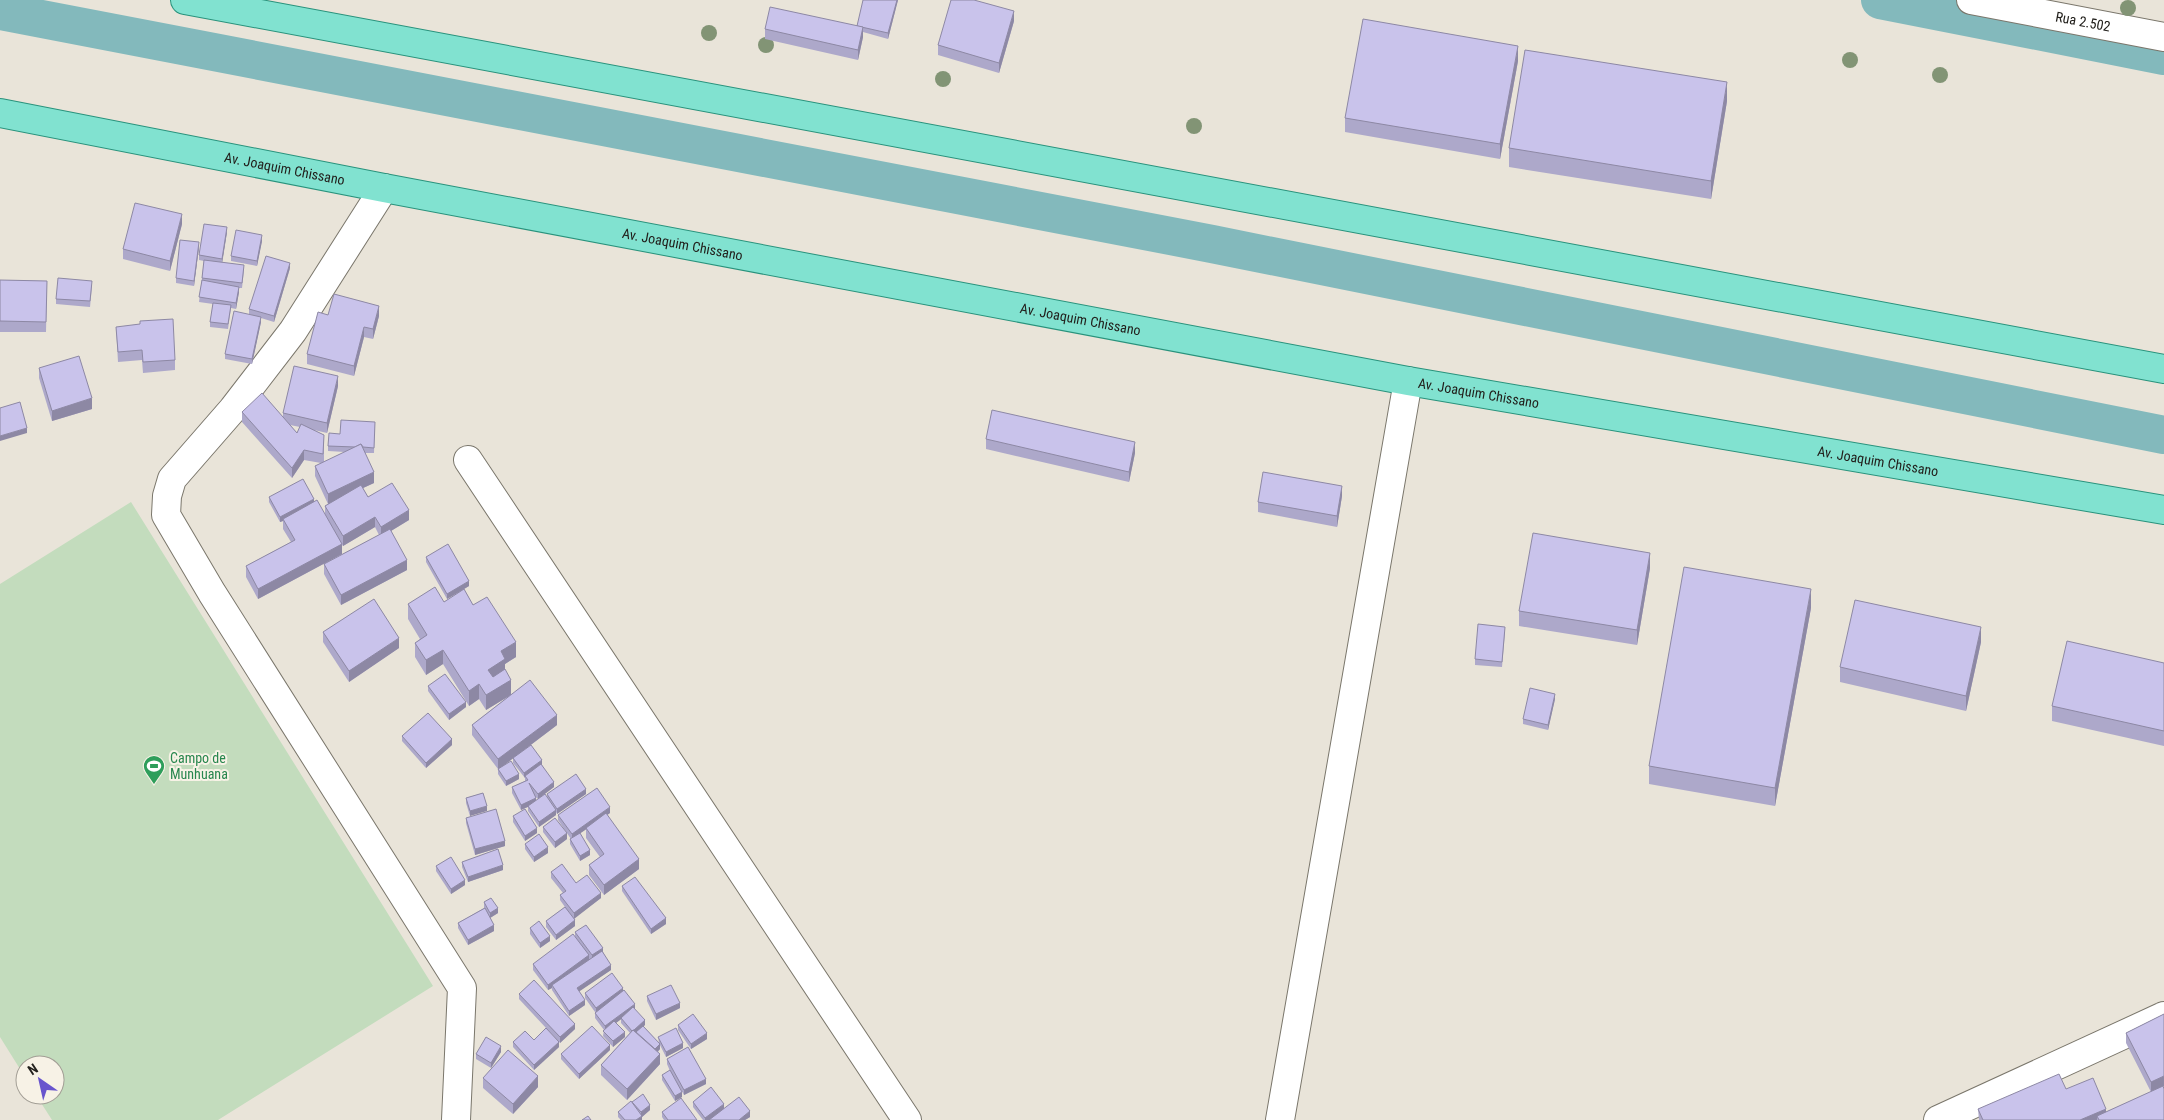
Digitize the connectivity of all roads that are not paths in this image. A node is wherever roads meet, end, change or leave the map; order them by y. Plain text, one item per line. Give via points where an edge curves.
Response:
1 (185, 0) edge
2 (1972, 0) edge
3 (2164, 37) edge
4 (0, 114) edge
5 (384, 188) junction
6 (2164, 369) edge
7 (1408, 381) junction
8 (468, 460) dead end
9 (2164, 510) edge
10 (2164, 1016) edge
11 (456, 1120) edge
12 (907, 1120) edge
13 (1280, 1120) edge
14 (1938, 1120) edge

1 - 6 main road
2 - 3 street, Rua 2.502
4 - 5 main road, Av. Joaquim Chissano
5 - 7 main road, Av. Joaquim Chissano
5 - 11 street via 293,331 233,409 172,478 166,514 212,593 462,988
7 - 9 main road, Av. Joaquim Chissano
7 - 13 street
8 - 12 street
10 - 14 street

